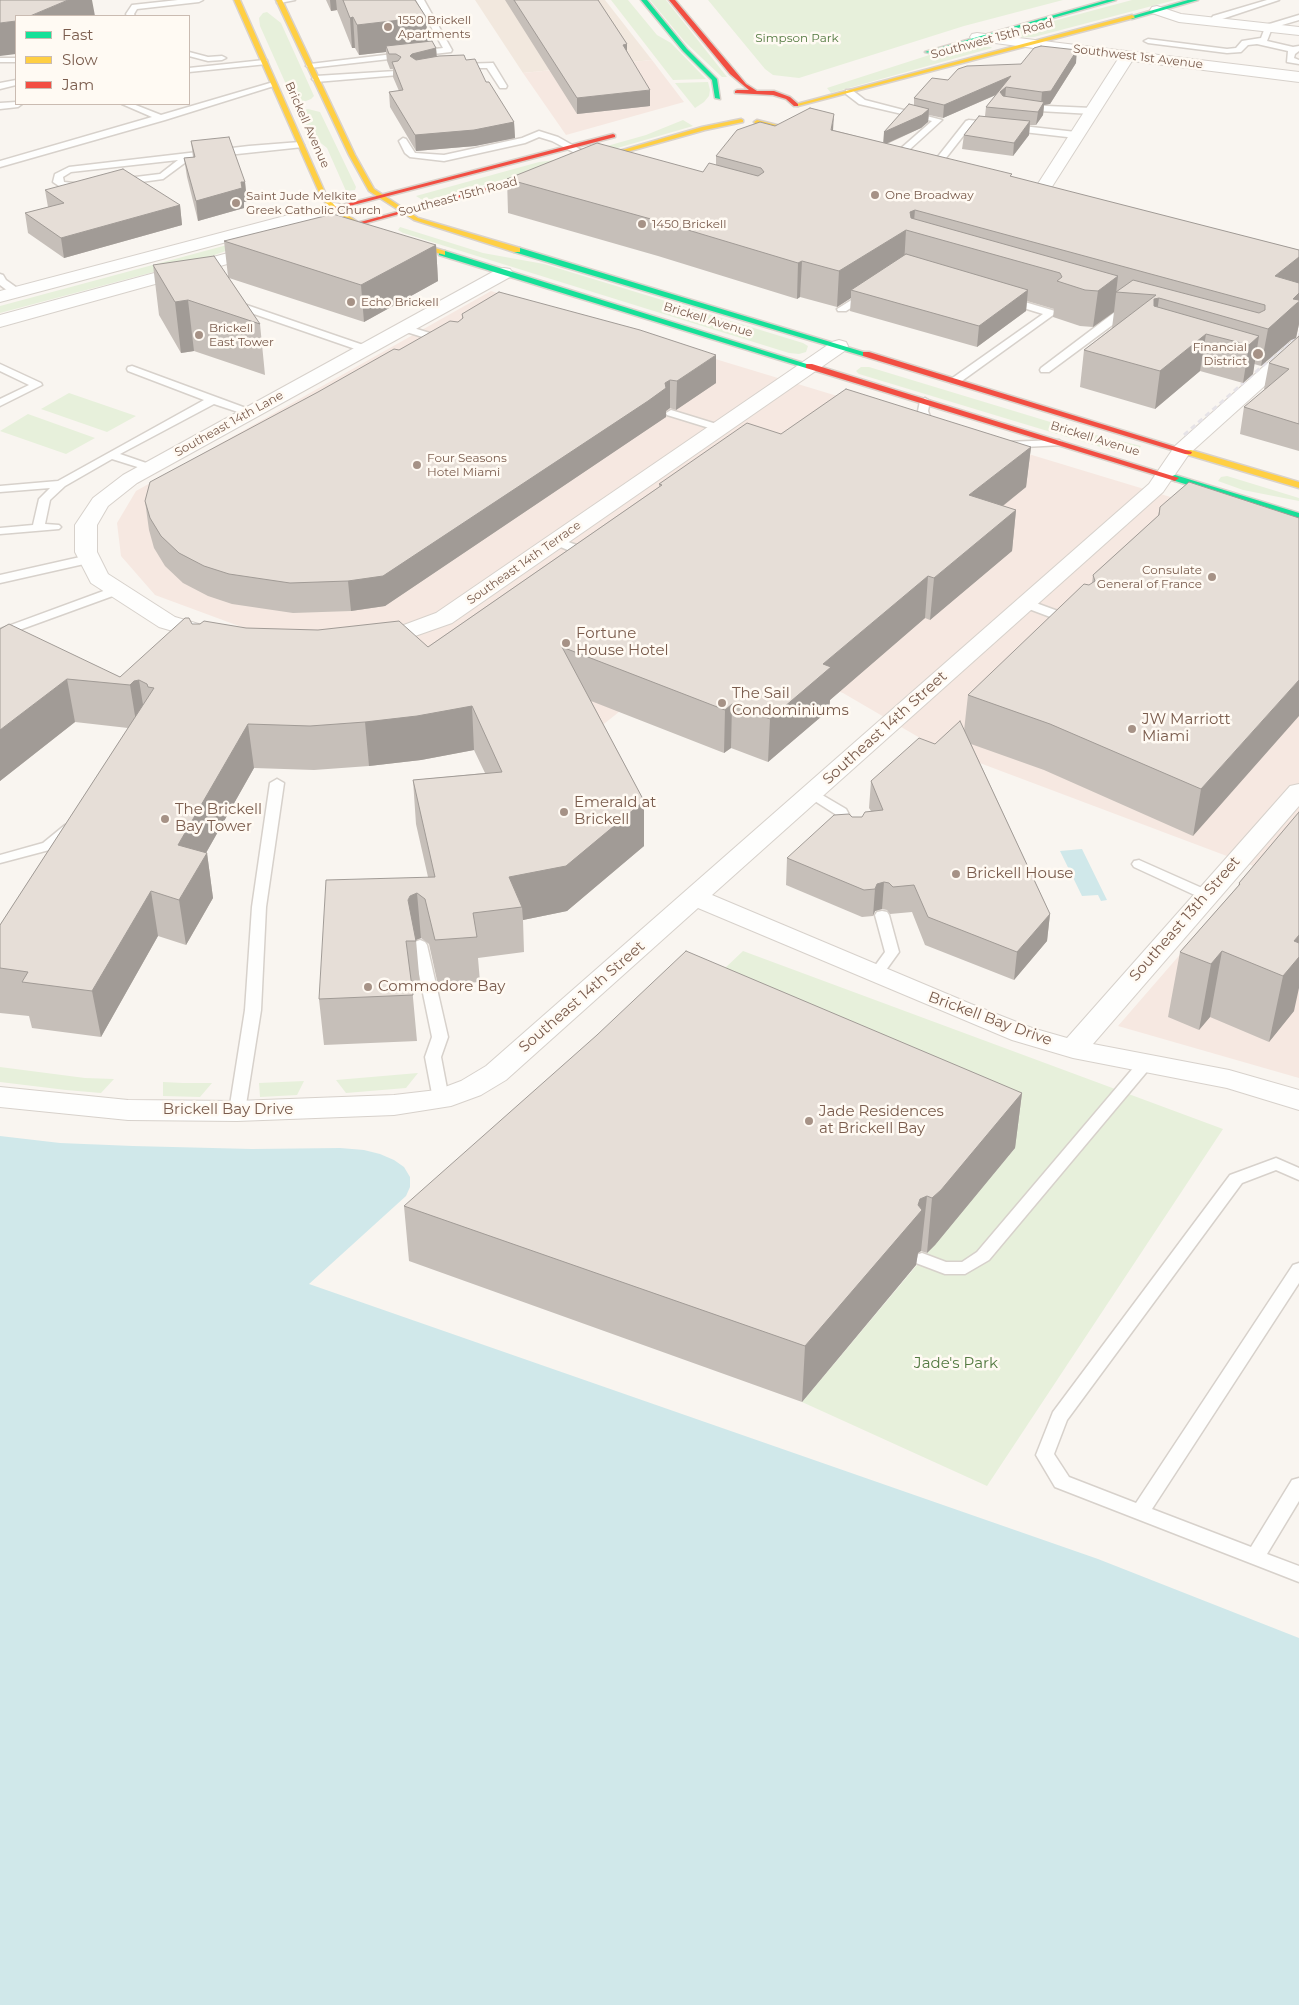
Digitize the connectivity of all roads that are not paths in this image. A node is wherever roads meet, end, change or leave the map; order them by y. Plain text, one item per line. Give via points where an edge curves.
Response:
1 (199, 0) edge
2 (283, 0) edge
3 (420, 0) edge
4 (644, 0) edge
5 (672, 0) edge
6 (1113, 0) edge
7 (1194, 0) edge
8 (1275, 0) edge
9 (238, 3) edge
10 (1157, 10) junction
11 (130, 15) edge
12 (1299, 17) edge
13 (1213, 22) junction
14 (1269, 28) junction
15 (1299, 31) edge
16 (977, 37) junction
17 (1148, 41) dead end
18 (1260, 42) junction
19 (1027, 44) junction
20 (1296, 49) edge
21 (920, 54) dead end
22 (190, 55) edge
23 (1127, 56) junction
24 (208, 59) junction
25 (262, 59) junction
26 (0, 60) edge
27 (15, 60) edge
28 (1290, 60) junction
29 (1299, 62) edge
30 (310, 66) junction
31 (450, 66) edge
32 (190, 68) edge
33 (190, 69) edge
34 (396, 73) edge
35 (1284, 76) junction
36 (1299, 78) edge
37 (316, 79) junction
38 (15, 83) edge
39 (274, 85) junction
40 (0, 86) edge
41 (503, 86) dead end
42 (754, 91) junction
43 (800, 91) dead end
44 (15, 92) edge
45 (849, 92) junction
46 (0, 94) edge
47 (783, 95) junction
48 (15, 98) edge
49 (0, 99) edge
50 (15, 104) edge
51 (129, 105) edge
52 (0, 106) edge
53 (1014, 106) edge
54 (717, 107) junction
55 (1092, 111) junction
56 (790, 113) junction
57 (162, 118) junction
58 (741, 121) junction
59 (757, 122) junction
60 (821, 130) edge
61 (621, 134) dead end
62 (1076, 136) junction
63 (827, 140) edge
64 (403, 141) dead end
65 (300, 145) junction
66 (571, 148) junction
67 (899, 155) edge
68 (188, 157) junction
69 (593, 160) junction
70 (0, 164) edge
71 (607, 164) edge
72 (575, 165) edge
73 (935, 165) joint
74 (956, 165) edge
75 (556, 170) edge
76 (110, 183) edge
77 (91, 185) edge
78 (1038, 192) edge
79 (379, 197) junction
80 (334, 208) junction
81 (403, 212) junction
82 (357, 224) junction
83 (338, 229) edge
84 (276, 246) edge
85 (504, 272) junction
86 (0, 277) edge
87 (873, 289) edge
88 (8, 294) edge
89 (996, 297) edge
90 (226, 301) edge
91 (1109, 306) edge
92 (842, 309) edge
93 (0, 321) edge
94 (404, 328) junction
95 (458, 345) edge
96 (839, 346) junction
97 (365, 349) junction
98 (1291, 353) edge
99 (810, 366) junction
100 (0, 368) edge
101 (132, 369) dead end
102 (1045, 370) dead end
103 (955, 382) junction
104 (213, 400) junction
105 (925, 401) junction
106 (0, 404) edge
107 (250, 413) junction
108 (671, 413) edge
109 (719, 428) junction
110 (946, 434) edge
111 (1059, 443) junction
112 (996, 445) edge
113 (1182, 450) junction
114 (111, 455) junction
115 (150, 468) junction
116 (1165, 475) junction
117 (61, 484) junction
118 (1299, 485) edge
119 (0, 488) edge
120 (1299, 516) edge
121 (55, 527) dead end
122 (38, 529) junction
123 (0, 531) edge
124 (555, 541) junction
125 (89, 559) junction
126 (584, 569) edge
127 (0, 579) edge
128 (117, 590) junction
129 (1025, 603) junction
130 (1082, 624) edge
131 (0, 633) edge
132 (356, 642) edge
133 (220, 643) edge
134 (277, 783) dead end
135 (1299, 791) edge
136 (812, 793) junction
137 (77, 822) edge
138 (855, 839) edge
139 (0, 859) edge
140 (1139, 864) dead end
141 (1206, 895) junction
142 (694, 897) junction
143 (882, 915) dead end
144 (420, 945) dead end
145 (876, 974) junction
146 (1072, 1049) junction
147 (1145, 1064) junction
148 (0, 1097) edge
149 (448, 1097) junction
150 (1299, 1100) edge
151 (237, 1111) junction
152 (1299, 1174) edge
153 (922, 1259) edge
154 (1299, 1269) edge
155 (1299, 1485) edge
156 (1140, 1512) junction
157 (1255, 1557) junction
158 (1299, 1574) edge

1 - 11 lane via 135,7
2 - 9 main road
2 - 30 main road, Brickell Avenue
3 - 30 lane via 448,50
4 - 54 main road via 685,50 715,80
5 - 42 main road via 732,73
6 - 16 main road, Southwest 15th Road
7 - 10 main road, Southwest 15th Road
8 - 13 lane via 1216,18
9 - 25 main road, Brickell Avenue
10 - 13 street via 1179,18
10 - 19 main road, Southwest 15th Road
12 - 14 lane
13 - 14 street
14 - 15 street
14 - 18 lane
16 - 19 street, Southwest 1st Avenue
16 - 21 main road, Southwest 15th Road
17 - 18 lane via 1227,51 1238,50 1245,43
18 - 20 lane
19 - 23 street, Southwest 1st Avenue
19 - 45 main road, Southwest 15th Road
20 - 28 lane via 1291,52
22 - 24 lane
23 - 35 street, Southwest 1st Avenue
23 - 55 street
24 - 25 lane
24 - 32 lane
25 - 33 lane
25 - 39 main road, Brickell Avenue
26 - 27 lane
28 - 29 lane
28 - 35 lane
30 - 37 main road, Brickell Avenue
31 - 41 lane via 490,65
34 - 37 lane
35 - 36 street, Southwest 1st Avenue
37 - 79 main road, Brickell Avenue via 324,104 368,186
38 - 40 lane
39 - 57 lane
39 - 65 main road, Brickell Avenue via 288,108
42 - 47 main road
42 - 54 main road via 733,93
43 - 47 main road
44 - 46 lane
45 - 56 main road, Southwest 15th Road
45 - 67 lane via 862,102 938,120
47 - 56 main road via 792,100
48 - 49 lane
50 - 52 lane
51 - 57 lane
53 - 55 lane
54 - 58 main road
55 - 62 street
56 - 59 main road, Southwest 15th Road
56 - 60 main road via 798,121
57 - 70 lane
58 - 59 main road
58 - 69 main road via 704,128
59 - 63 main road
61 - 66 main road, Southeast 15th Road
62 - 73 lane via 969,123
62 - 78 street
64 - 66 lane via 413,155 428,158 457,156 539,134
65 - 68 lane
65 - 80 main road, Brickell Avenue via 324,198
66 - 69 lane
66 - 79 main road, Southeast 15th Road
68 - 76 lane via 163,176
68 - 77 lane via 69,170 58,176 58,182 64,186
69 - 71 lane
69 - 72 main road
73 - 74 main road
75 - 81 main road, Southeast 15th Road
79 - 80 main road, Southeast 15th Road
79 - 81 main road, Brickell Avenue
80 - 82 main road, Brickell Avenue
80 - 88 street, Southeast 15th Road
81 - 82 main road, Southeast 15th Road
81 - 96 main road, Brickell Avenue via 428,224
82 - 83 street, Southeast 15th Road
82 - 85 main road, Brickell Avenue via 388,237
84 - 93 street via 173,279
85 - 94 street, Southeast 14th Lane
85 - 99 main road, Brickell Avenue
86 - 88 lane
87 - 92 lane
89 - 103 lane via 1055,310
90 - 97 lane
91 - 102 lane via 1130,312
94 - 95 lane
94 - 97 street, Southeast 14th Lane
96 - 99 street, Southeast 14th Terrace
96 - 103 main road, Brickell Avenue
97 - 107 street, Southeast 14th Lane
98 - 113 street, Southeast 14th Street via 1260,370
99 - 105 main road, Brickell Avenue
99 - 109 street, Southeast 14th Terrace
100 - 106 lane via 37,385
101 - 104 lane
103 - 113 main road, Brickell Avenue
104 - 107 lane
104 - 114 lane
105 - 110 lane via 926,420
105 - 111 main road, Brickell Avenue
107 - 115 street, Southeast 14th Lane
108 - 109 lane
109 - 124 street, Southeast 14th Terrace
111 - 112 lane
111 - 116 main road, Brickell Avenue
113 - 116 street, Southeast 14th Street
113 - 118 main road, Brickell Avenue
114 - 115 lane
114 - 117 lane
115 - 125 street, Southeast 14th Lane via 100,502 86,525
116 - 120 main road, Brickell Avenue
116 - 129 street, Southeast 14th Street via 1156,488
117 - 119 lane
117 - 122 lane via 45,499
121 - 122 lane
122 - 123 lane
124 - 126 lane via 599,558
124 - 132 street, Southeast 14th Terrace via 481,601 398,635
125 - 127 lane
125 - 128 street, Southeast 14th Lane via 99,578
128 - 131 lane
128 - 133 street, Southeast 14th Lane via 167,622
129 - 130 lane
129 - 136 street, Southeast 14th Street
134 - 151 lane via 259,907 253,1010
135 - 141 street, Southeast 13th Street
136 - 138 lane via 841,812
136 - 142 street, Southeast 14th Street
137 - 139 lane via 48,846
140 - 141 lane
141 - 146 street, Southeast 13th Street
142 - 145 street, Brickell Bay Drive
142 - 149 street, Southeast 14th Street via 496,1073
143 - 145 lane via 892,952
144 - 149 lane via 440,1037 433,1057
145 - 146 street, Brickell Bay Drive via 1022,1034
146 - 147 street, Brickell Bay Drive
147 - 150 street, Brickell Bay Drive via 1229,1079
147 - 153 lane via 983,1256 965,1268 945,1268
148 - 151 street, Brickell Bay Drive via 128,1110
149 - 151 street, Brickell Bay Drive via 360,1108
152 - 156 lane via 1276,1164 1236,1179 1059,1417 1045,1455 1062,1482
154 - 156 lane
155 - 157 lane
156 - 157 lane
157 - 158 lane

